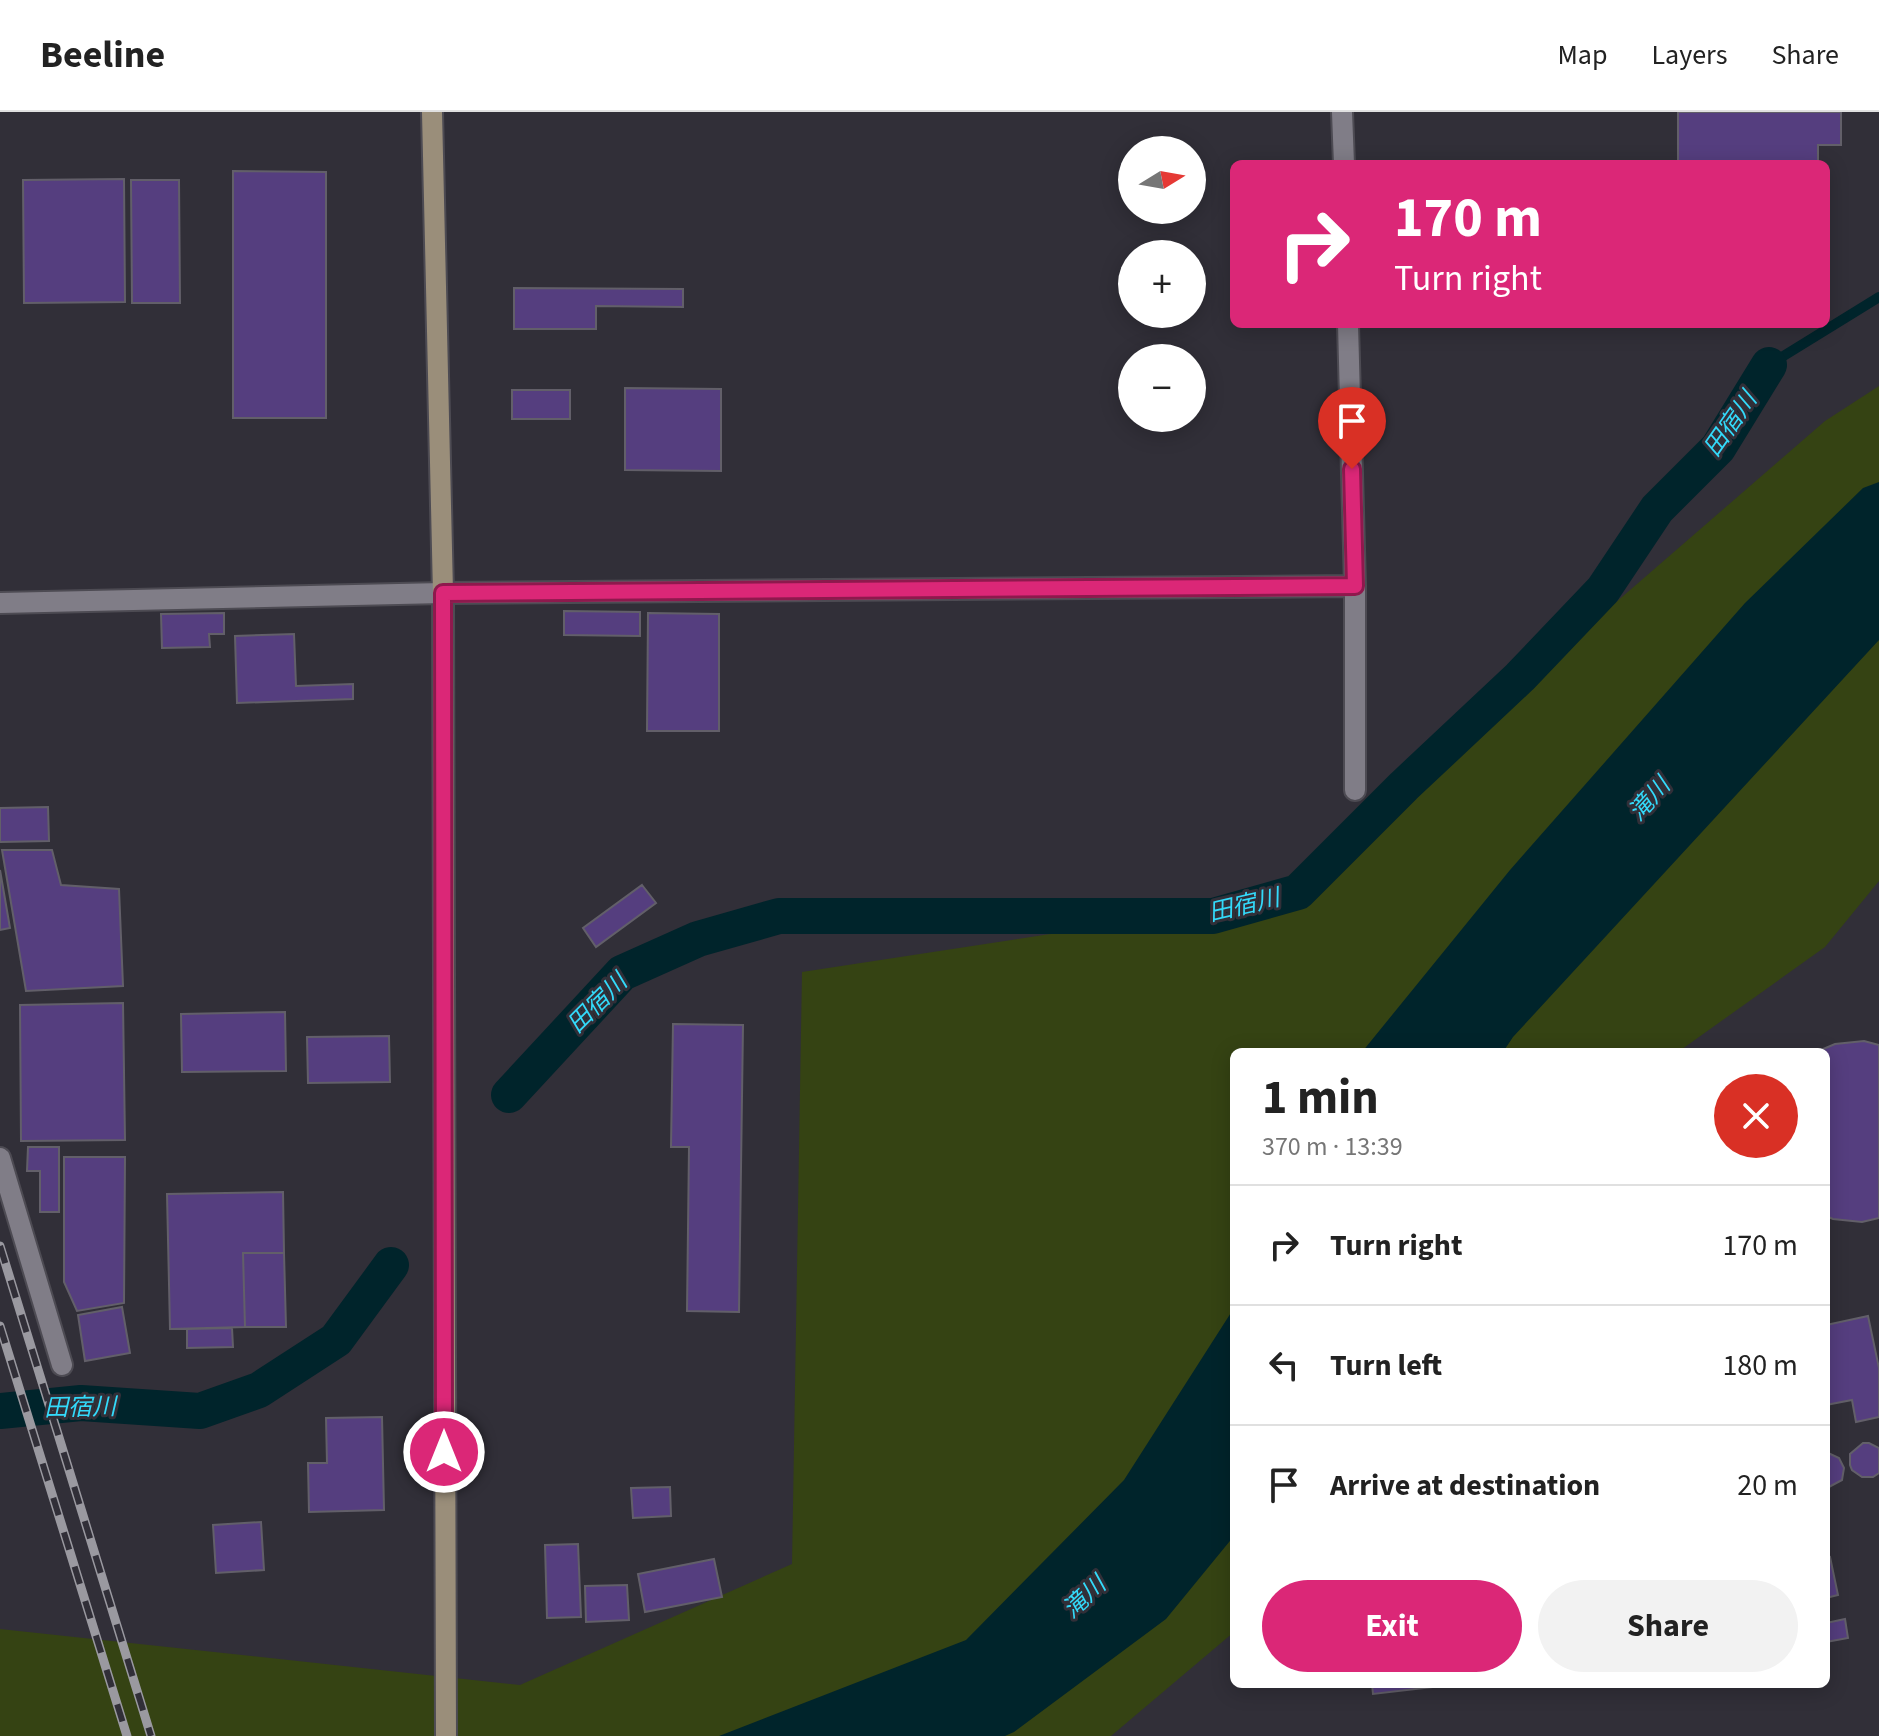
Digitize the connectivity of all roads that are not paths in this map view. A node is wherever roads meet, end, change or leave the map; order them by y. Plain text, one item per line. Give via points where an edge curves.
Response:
1 (432, 112) edge
2 (1342, 112) edge
3 (1344, 160) edge
4 (1348, 328) edge
5 (1355, 586) junction
6 (443, 593) junction
7 (0, 603) edge
8 (1355, 790) dead end
9 (0, 1158) edge
10 (62, 1365) dead end
11 (446, 1736) edge

1 - 6 street
2 - 3 street
4 - 5 street
5 - 6 street
5 - 8 street
6 - 7 street
6 - 11 street
9 - 10 street

